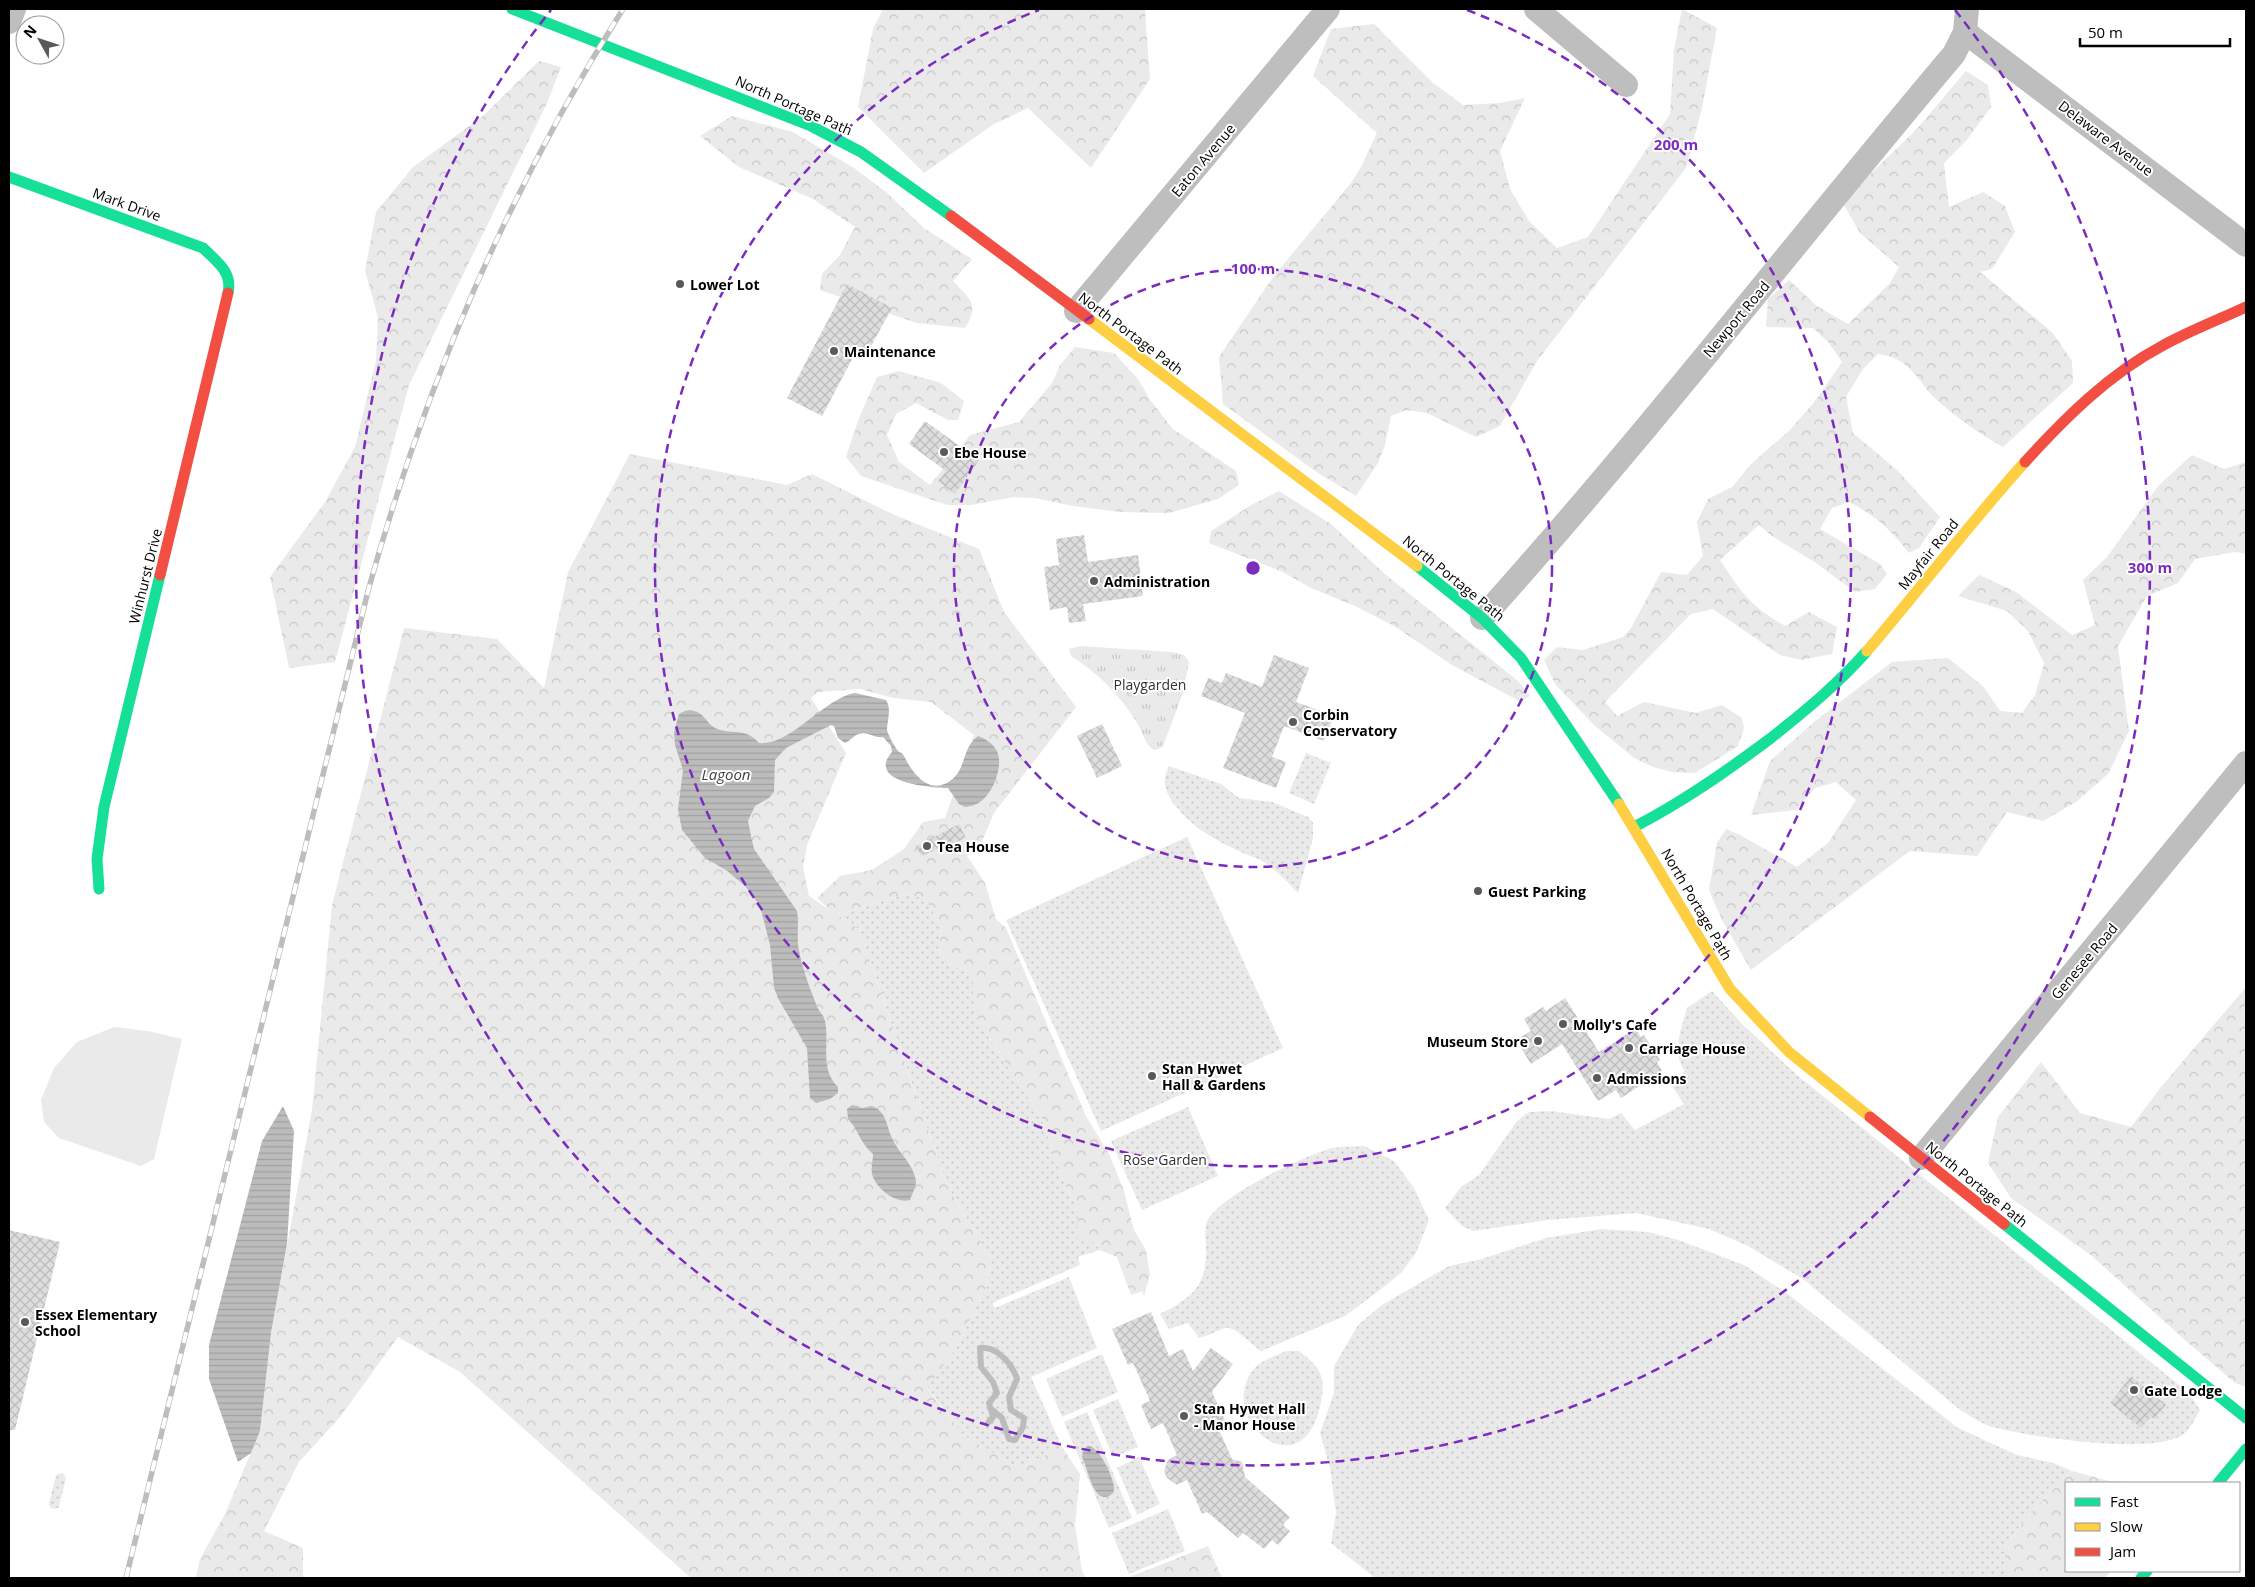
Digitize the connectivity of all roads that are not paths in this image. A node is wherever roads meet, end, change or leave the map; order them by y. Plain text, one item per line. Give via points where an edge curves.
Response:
1 (14, 9) edge
2 (512, 9) edge
3 (1328, 9) edge
4 (1536, 9) edge
5 (1967, 9) edge
6 (9, 22) edge
7 (1965, 32) junction
8 (1626, 85) dead end
9 (9, 177) edge
10 (2246, 245) edge
11 (227, 272) joint
12 (2246, 307) edge
13 (1076, 310) junction
14 (1482, 618) junction
15 (2246, 763) edge
16 (1634, 827) junction
17 (99, 889) dead end
18 (1922, 1158) junction
19 (2246, 1418) edge
20 (2246, 1449) edge
21 (2219, 1482) edge

1 - 6 street
2 - 13 main road, North Portage Path via 741,97 811,126 861,152
3 - 13 street, Eaton Avenue
4 - 8 street
5 - 7 street, Newport Road
7 - 10 street, Delaware Avenue
7 - 14 street, Newport Road via 1954,54 1856,175 1556,535
9 - 11 main road, Mark Drive via 202,248
11 - 17 main road, Winhurst Drive via 230,285 218,338 104,807 97,859
12 - 16 main road, Mayfair Road via 2160,346 2115,377 2064,419 1994,495 1860,659 1813,705 1721,776
13 - 14 main road, North Portage Path
14 - 16 main road, North Portage Path via 1521,658 1546,692
15 - 18 street, Genesee Road
16 - 18 main road, North Portage Path via 1730,989 1789,1052
18 - 19 main road, North Portage Path
20 - 21 main road

